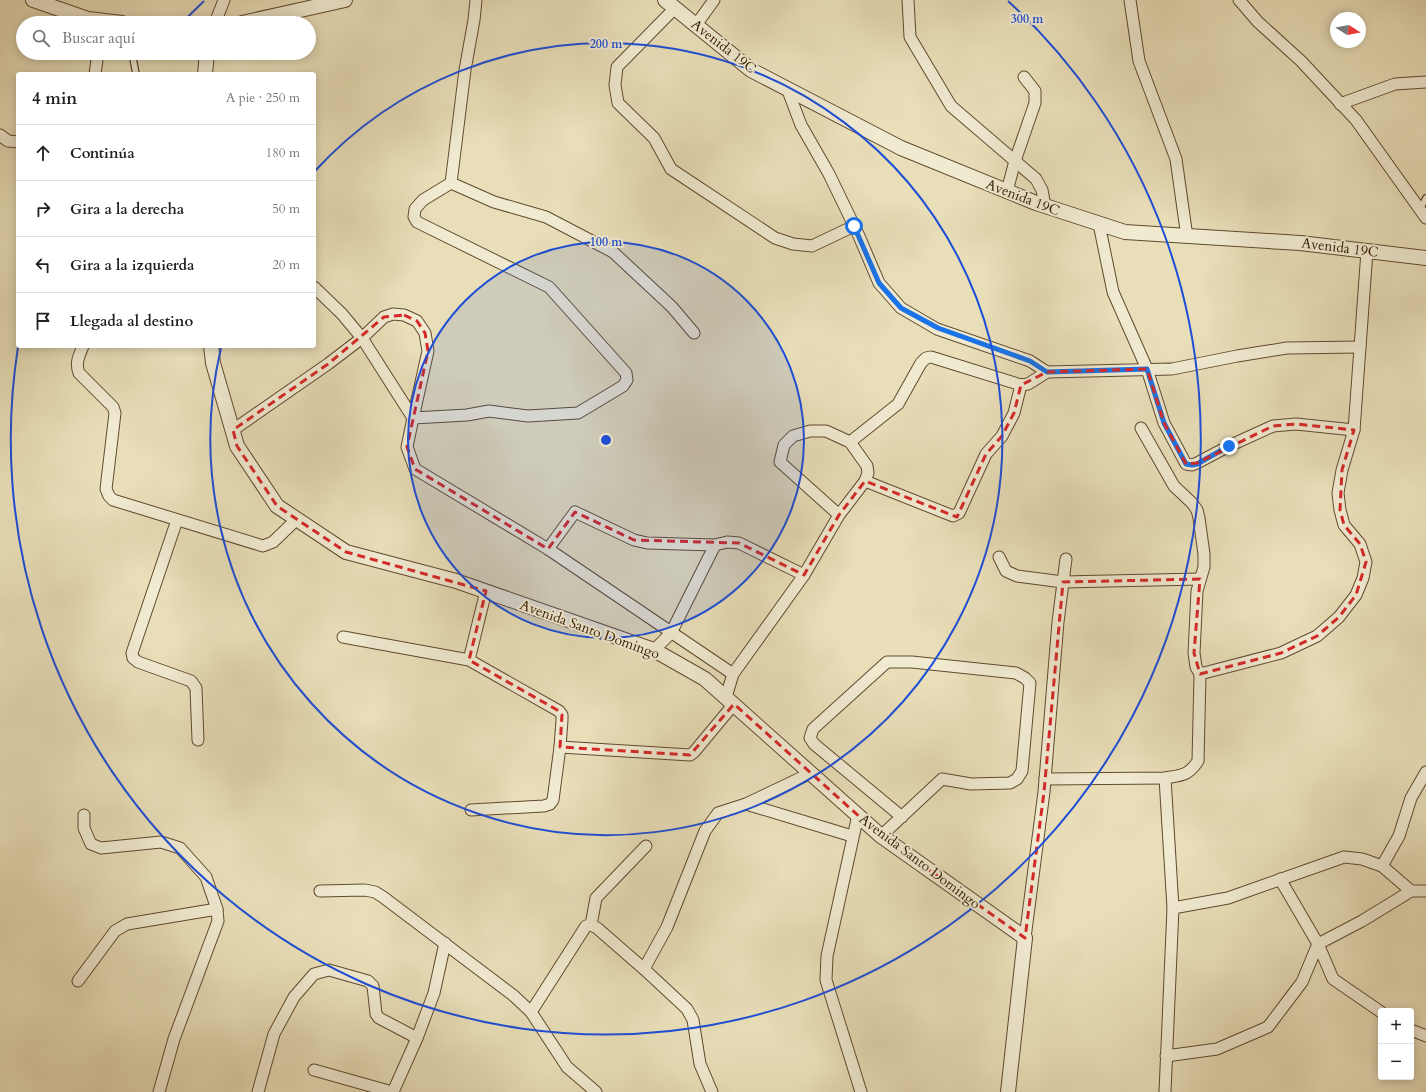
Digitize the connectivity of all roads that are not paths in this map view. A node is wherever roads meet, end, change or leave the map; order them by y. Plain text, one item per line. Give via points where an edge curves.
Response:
1 (33, 0) edge
2 (224, 0) edge
3 (345, 0) edge
4 (476, 0) edge
5 (714, 0) edge
6 (908, 0) edge
7 (1130, 0) edge
8 (1239, 0) edge
9 (670, 4) edge
10 (79, 16) edge
11 (218, 16) edge
12 (273, 16) edge
13 (696, 25) junction
14 (97, 60) edge
15 (133, 60) edge
16 (207, 60) edge
17 (95, 72) edge
18 (136, 72) edge
19 (205, 72) edge
20 (1024, 77) dead end
21 (1426, 82) edge
22 (787, 88) junction
23 (1340, 104) junction
24 (1014, 161) junction
25 (451, 183) junction
26 (1007, 191) junction
27 (1426, 198) edge
28 (1045, 206) junction
29 (1423, 213) edge
30 (1099, 224) junction
31 (854, 226) junction
32 (1187, 237) junction
33 (1367, 251) junction
34 (1426, 258) edge
35 (316, 289) edge
36 (694, 333) dead end
37 (362, 338) junction
38 (1360, 347) junction
39 (82, 348) edge
40 (211, 348) edge
41 (1147, 369) junction
42 (1047, 372) junction
43 (1021, 386) junction
44 (413, 418) junction
45 (1141, 428) dead end
46 (233, 430) junction
47 (1354, 430) junction
48 (850, 442) junction
49 (865, 481) junction
50 (839, 514) junction
51 (297, 519) junction
52 (177, 520) junction
53 (715, 544) junction
54 (548, 549) junction
55 (998, 557) dead end
56 (1066, 559) dead end
57 (804, 575) junction
58 (1200, 579) junction
59 (1063, 582) junction
60 (486, 591) junction
61 (671, 633) junction
62 (344, 637) dead end
63 (654, 650) junction
64 (468, 660) junction
65 (733, 674) junction
66 (1200, 674) junction
67 (730, 701) junction
68 (198, 740) dead end
69 (560, 747) junction
70 (1426, 772) edge
71 (811, 773) junction
72 (1165, 778) junction
73 (1045, 779) junction
74 (746, 804) junction
75 (471, 810) dead end
76 (84, 815) dead end
77 (858, 815) junction
78 (902, 817) junction
79 (852, 836) junction
80 (882, 836) junction
81 (646, 846) dead end
82 (1382, 866) junction
83 (1280, 880) junction
84 (320, 891) dead end
85 (1411, 891) junction
86 (1426, 891) edge
87 (1173, 908) junction
88 (217, 909) junction
89 (591, 925) junction
90 (1025, 938) junction
91 (444, 943) junction
92 (1318, 944) junction
93 (644, 969) junction
94 (78, 981) dead end
95 (1378, 1010) edge
96 (531, 1012) junction
97 (1414, 1031) edge
98 (1426, 1036) edge
99 (417, 1038) junction
100 (1166, 1056) junction
101 (314, 1070) dead end
102 (159, 1092) edge
103 (258, 1092) edge
104 (392, 1092) edge
105 (596, 1092) edge
106 (712, 1092) edge
107 (861, 1092) edge
108 (1008, 1092) edge
109 (1165, 1092) edge

1 - 10 street
2 - 11 street
3 - 12 street
4 - 25 street
5 - 13 street
6 - 24 street via 910,38 951,106
7 - 32 street via 1139,61 1176,159
8 - 23 street
9 - 13 street, Avenida 19C
9 - 31 street via 617,67 615,85 618,103 654,138 671,169 775,238 793,244 812,246
13 - 22 street, Avenida 19C via 752,70
14 - 17 street
15 - 18 lane
16 - 19 street
20 - 24 street via 1035,91 1035,103
21 - 23 street via 1395,84
22 - 26 street, Avenida 19C via 901,148
22 - 31 street via 801,125 829,174
23 - 29 street via 1356,120
24 - 26 street
24 - 28 street via 1036,179 1042,190
25 - 36 street via 494,202 546,217 613,252 672,307
25 - 44 street via 423,200 415,209 414,217 418,222 549,287 626,374 627,380 623,386 578,412 528,416 489,411
26 - 28 street, Avenida 19C
27 - 29 lane
28 - 30 street, Avenida 19C
30 - 32 street, Avenida 19C via 1125,232
30 - 41 street via 1113,292
31 - 42 street via 879,283 901,308 938,328 1030,361
32 - 33 street, Avenida 19C via 1300,242
33 - 34 street, Avenida 19C
33 - 38 street
35 - 37 street
37 - 44 street
37 - 44 street via 384,317 393,314 404,315 417,321 425,333 428,351
37 - 46 street
38 - 41 street via 1287,348 1172,369
38 - 47 street
39 - 52 street via 77,360 79,373 113,407 115,413 106,489 109,496 113,500
40 - 46 street, Avenida Santo Domingo via 213,363
41 - 42 street
41 - 47 street via 1164,423 1186,464 1197,464 1272,426 1296,424
42 - 43 street
43 - 48 street via 931,357 926,358 898,404
43 - 49 street via 1014,413 1002,436 986,454 959,513 953,516
44 - 54 street via 407,447 415,469
45 - 58 street via 1174,486 1197,510 1204,554 1204,567
46 - 51 street, Avenida Santo Domingo via 237,446 277,506
47 - 66 street via 1338,493 1344,525 1360,544 1366,562 1356,595 1340,617 1317,636 1281,653
48 - 49 street via 867,466
48 - 50 street via 826,431 810,431 793,436 784,445 781,454 780,462
49 - 50 street
50 - 57 street
51 - 52 street via 273,542 263,546
51 - 60 street, Avenida Santo Domingo via 346,552
52 - 68 street via 132,653 138,662 191,681 196,688
53 - 54 street via 647,543 634,540 575,512
53 - 57 street via 739,543
53 - 61 street
54 - 61 street
55 - 59 street via 1006,571 1017,576
56 - 59 street
57 - 65 street
58 - 59 street
58 - 66 street via 1196,591 1194,653
59 - 73 street
60 - 63 street, Avenida Santo Domingo
60 - 64 street
61 - 63 street
61 - 65 street
62 - 64 street
63 - 67 street, Avenida Santo Domingo via 705,679
64 - 69 street via 559,711 562,715
65 - 67 street
66 - 72 street via 1198,761 1192,770 1183,775
67 - 69 street via 690,755
67 - 71 street, Avenida Santo Domingo
69 - 75 street via 553,800 550,804
70 - 82 street via 1411,798 1399,836
71 - 74 street
71 - 77 street, Avenida Santo Domingo
72 - 73 street
72 - 87 street
73 - 90 street
74 - 79 street
74 - 93 street via 718,813 705,831 667,927
76 - 88 street via 84,828 91,844 100,848 161,842 180,848 206,877
77 - 79 street
77 - 80 street, Avenida Santo Domingo
78 - 78 street via 942,779 971,784 1010,782 1017,779 1022,771 1030,683 1025,678 1016,673 912,662 887,662 813,729 810,738 814,744
78 - 80 street
79 - 107 street via 827,956 826,980
80 - 90 street, Avenida Santo Domingo
81 - 89 street via 596,898
82 - 83 street via 1362,859 1344,857
82 - 85 street
83 - 87 street via 1228,898
83 - 92 street
84 - 91 street via 374,892
85 - 86 street
85 - 92 street
87 - 100 street
88 - 94 street via 127,924 115,931
88 - 102 street via 218,920 174,1039
89 - 93 street
89 - 96 street via 586,926
90 - 108 street
91 - 96 street
91 - 99 street via 434,993
92 - 95 street via 1333,979
92 - 100 street via 1302,982 1268,1027 1217,1049
93 - 106 street via 687,1009 693,1020 700,1064
96 - 105 street via 566,1067
97 - 98 street
99 - 103 street via 379,1018 376,1014 372,986 368,981 329,970 314,974 294,997 274,1034
99 - 104 street
100 - 109 street
101 - 104 street

